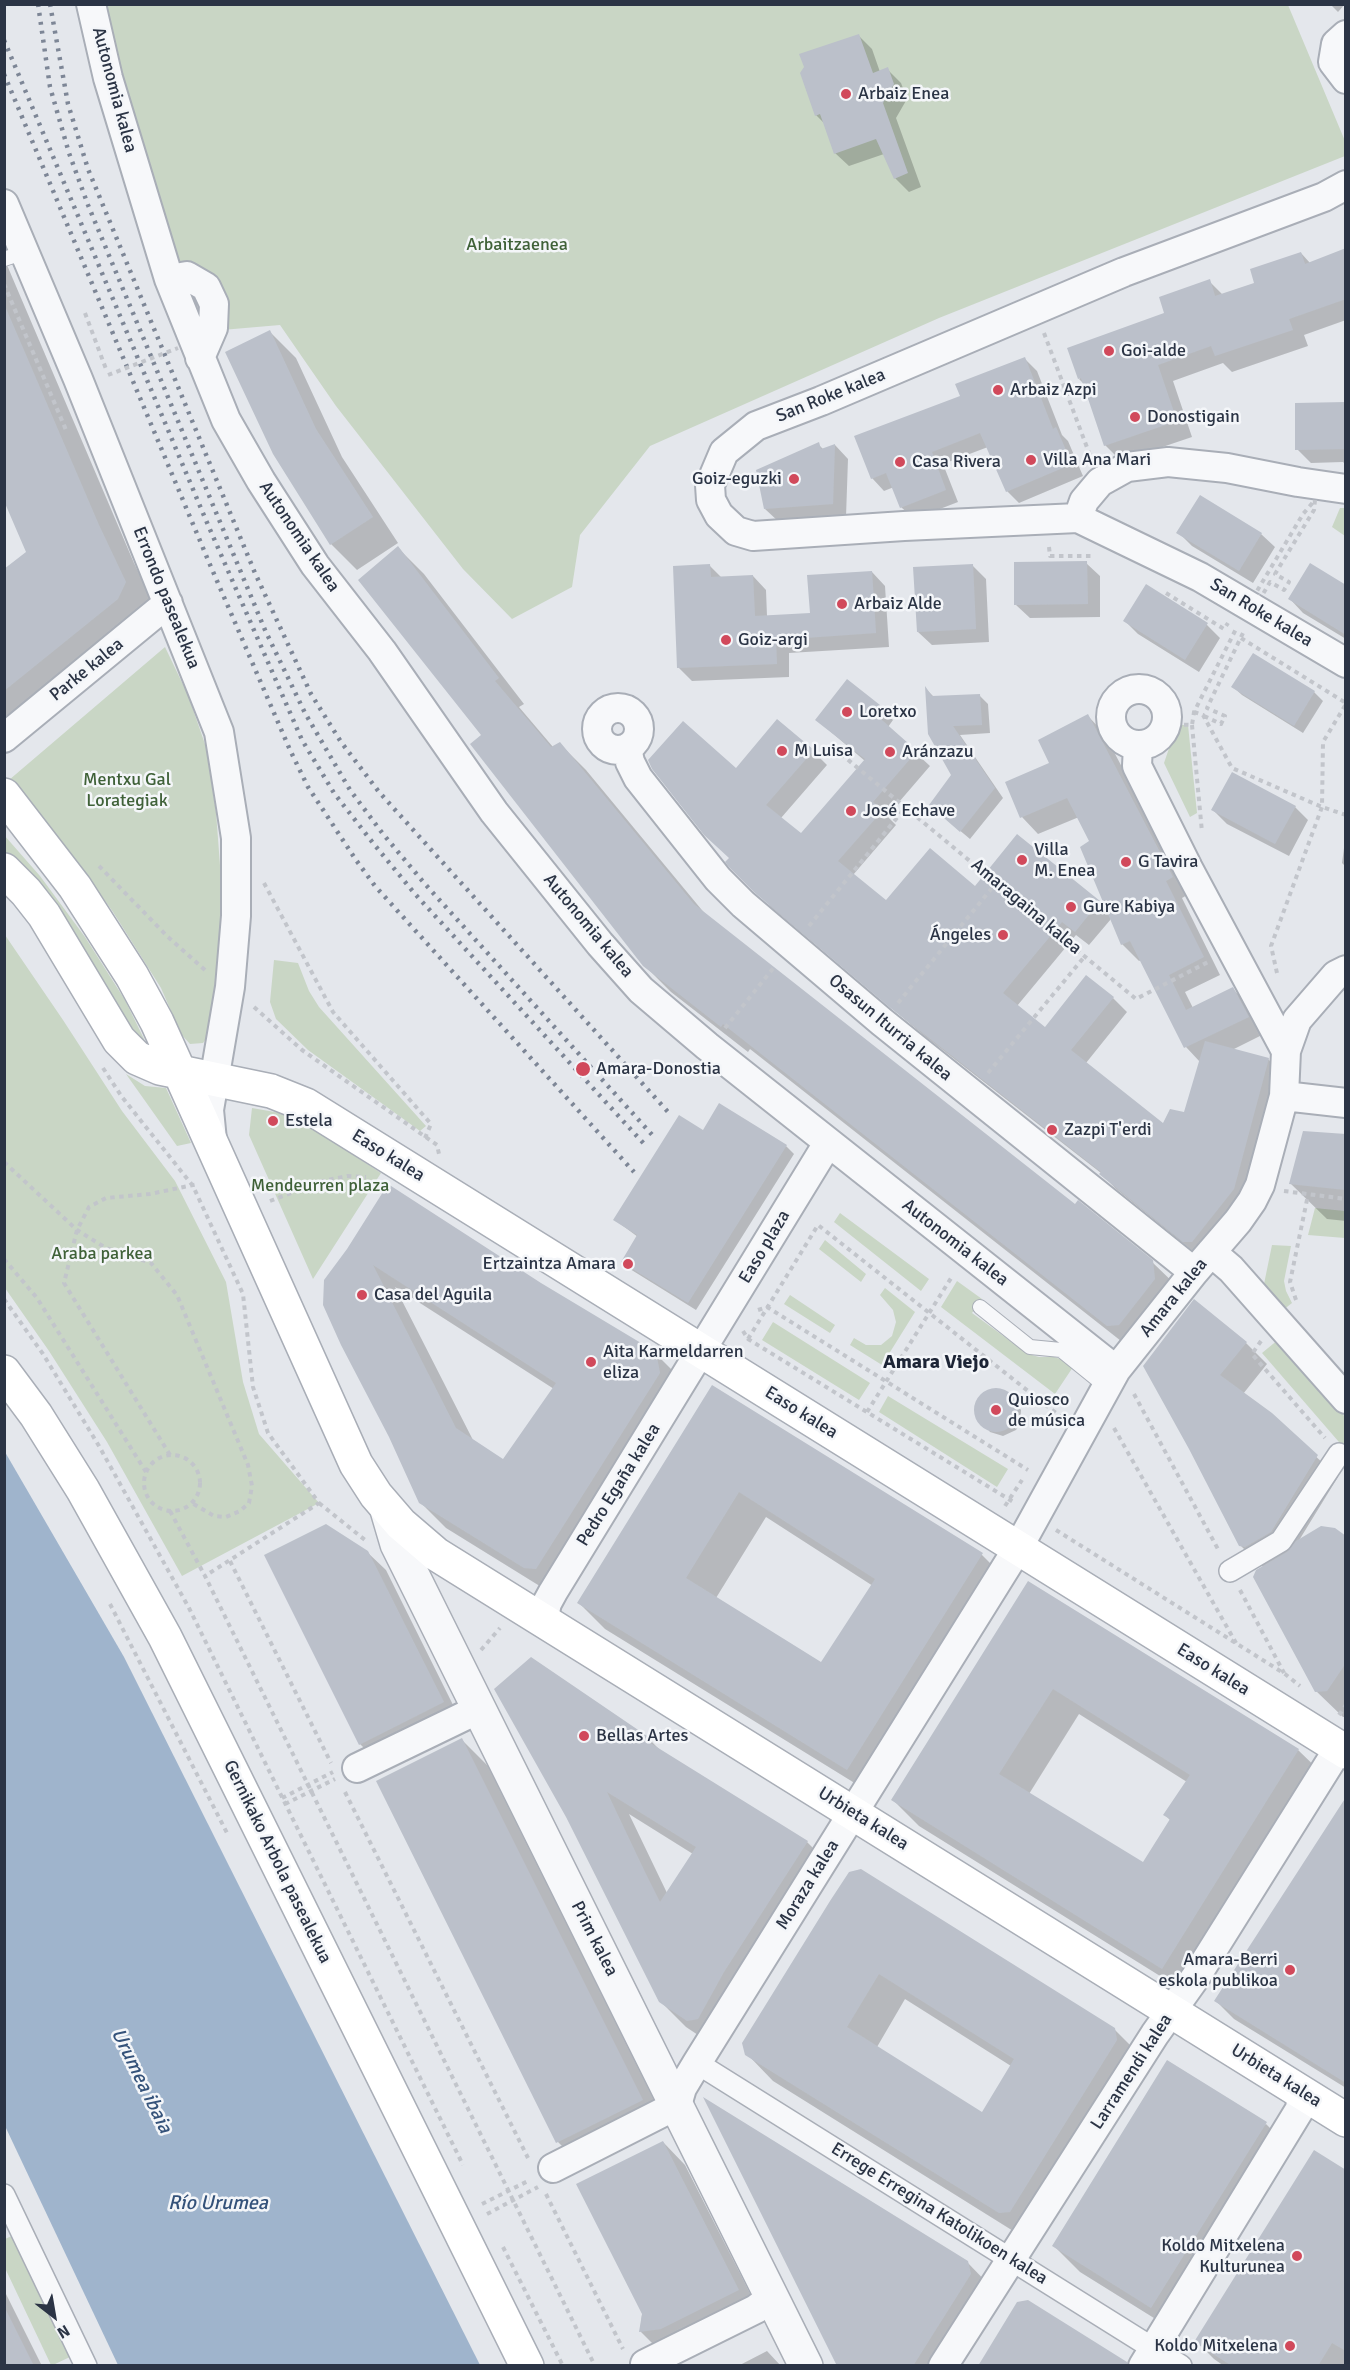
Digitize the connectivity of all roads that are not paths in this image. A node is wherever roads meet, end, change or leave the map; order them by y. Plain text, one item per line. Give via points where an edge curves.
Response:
1 (91, 4) edge
2 (1346, 35) edge
3 (1346, 79) edge
4 (1346, 185) edge
5 (4, 204) edge
6 (15, 255) edge
7 (1346, 489) edge
8 (1078, 518) junction
9 (168, 603) junction
10 (1346, 663) edge
11 (4, 738) edge
12 (1138, 745) junction
13 (627, 748) dead end
14 (4, 795) edge
15 (4, 811) edge
16 (44, 846) junction
17 (4, 870) edge
18 (1346, 970) edge
19 (220, 1042) junction
20 (1286, 1051) junction
21 (176, 1065) junction
22 (214, 1079) junction
23 (1284, 1096) junction
24 (1346, 1103) edge
25 (828, 1143) junction
26 (219, 1158) junction
27 (1202, 1262) junction
28 (980, 1307) dead end
29 (1285, 1310) dead end
30 (701, 1351) junction
31 (4, 1372) edge
32 (1346, 1378) edge
33 (1105, 1389) junction
34 (1346, 1399) edge
35 (1339, 1454) road end
36 (387, 1510) junction
37 (1018, 1548) junction
38 (1230, 1571) road end
39 (543, 1621) junction
40 (479, 1709) junction
41 (1343, 1746) edge
42 (348, 1773) road end
43 (853, 1813) junction
44 (1171, 2012) junction
45 (697, 2063) junction
46 (1302, 2093) junction
47 (677, 2105) junction
48 (1346, 2120) edge
49 (545, 2172) road end
50 (4, 2195) edge
51 (1010, 2259) junction
52 (772, 2297) junction
53 (1149, 2357) edge
54 (634, 2358) edge
55 (86, 2366) edge
56 (527, 2366) edge
57 (806, 2366) edge
58 (943, 2366) edge
59 (1181, 2366) edge

1 - 25 street, Autonomia kalea via 108,78 169,279 187,276 206,287 214,304 213,328 189,353 261,481 315,565 382,651 494,812 600,944 641,990
2 - 3 street via 1336,44 1333,62
4 - 8 street, San Roke kalea via 1124,272 756,426 724,452 710,485 711,500 719,515 736,531 753,537
5 - 6 street, Errondo pasealekua
6 - 9 street, Errondo pasealekua
7 - 8 street via 1168,462 1127,467 1100,482 1084,501
8 - 10 street, San Roke kalea via 1200,577
9 - 11 street, Parke kalea
9 - 19 street, Errondo pasealekua via 219,732 236,838 236,916
12 - 12 street via 1121,739 1111,724 1113,705 1125,692 1144,689 1160,698 1179,725 1148,744
12 - 20 street via 1137,766
13 - 27 street, Osasun Iturria kalea via 638,778 718,879 743,904 891,1030
14 - 16 main road
15 - 16 street via 26,837
16 - 21 main road via 105,930
17 - 21 main road, Easo kalea via 44,915 119,1040 137,1058 160,1068
18 - 20 street via 1336,975 1297,1020
19 - 21 street via 208,1056
19 - 22 street, Errondo pasealekua
20 - 23 street, Amara kalea
21 - 22 main road, Easo kalea
21 - 26 main road
22 - 26 street, Errondo pasealekua via 209,1128
22 - 30 main road, Easo kalea via 289,1096 306,1105
23 - 24 street
23 - 27 street, Amara kalea via 1260,1185 1238,1221
25 - 30 street, Easo plaza
25 - 33 street, Autonomia kalea
26 - 36 main road via 356,1464
27 - 33 street, Amara kalea
27 - 34 street, Osasun Iturria kalea via 1231,1269
28 - 33 lane via 1030,1347 1061,1350
29 - 32 lane
30 - 37 main road, Easo kalea
30 - 39 street, Pedro Egaña kalea via 553,1592
31 - 56 main road, Gernikako Arbola pasealekua via 83,1490 165,1637
33 - 37 street, Amara kalea
35 - 38 street via 1281,1541
36 - 39 main road, Urbieta kalea via 436,1554
36 - 40 street, Prim kalea via 397,1544
37 - 41 main road, Easo kalea
37 - 43 street, Moraza kalea
39 - 43 main road, Urbieta kalea
40 - 42 street
40 - 47 street, Prim kalea
41 - 44 street, Larramendi kalea
43 - 44 main road, Urbieta kalea
43 - 45 street, Moraza kalea
44 - 46 main road, Urbieta kalea
44 - 51 street, Larramendi kalea
45 - 47 street, Moraza kalea
45 - 51 street, Errege Erregina Katolikoen kalea
46 - 48 main road, Urbieta kalea
46 - 53 street via 1300,2109
47 - 49 street
47 - 52 street, Prim kalea
50 - 55 street
51 - 53 street, Errege Erregina Katolikoen kalea
51 - 58 street, Larramendi kalea
52 - 54 street via 756,2310
52 - 57 street, Prim kalea
53 - 59 street, Errege Erregina Katolikoen kalea

